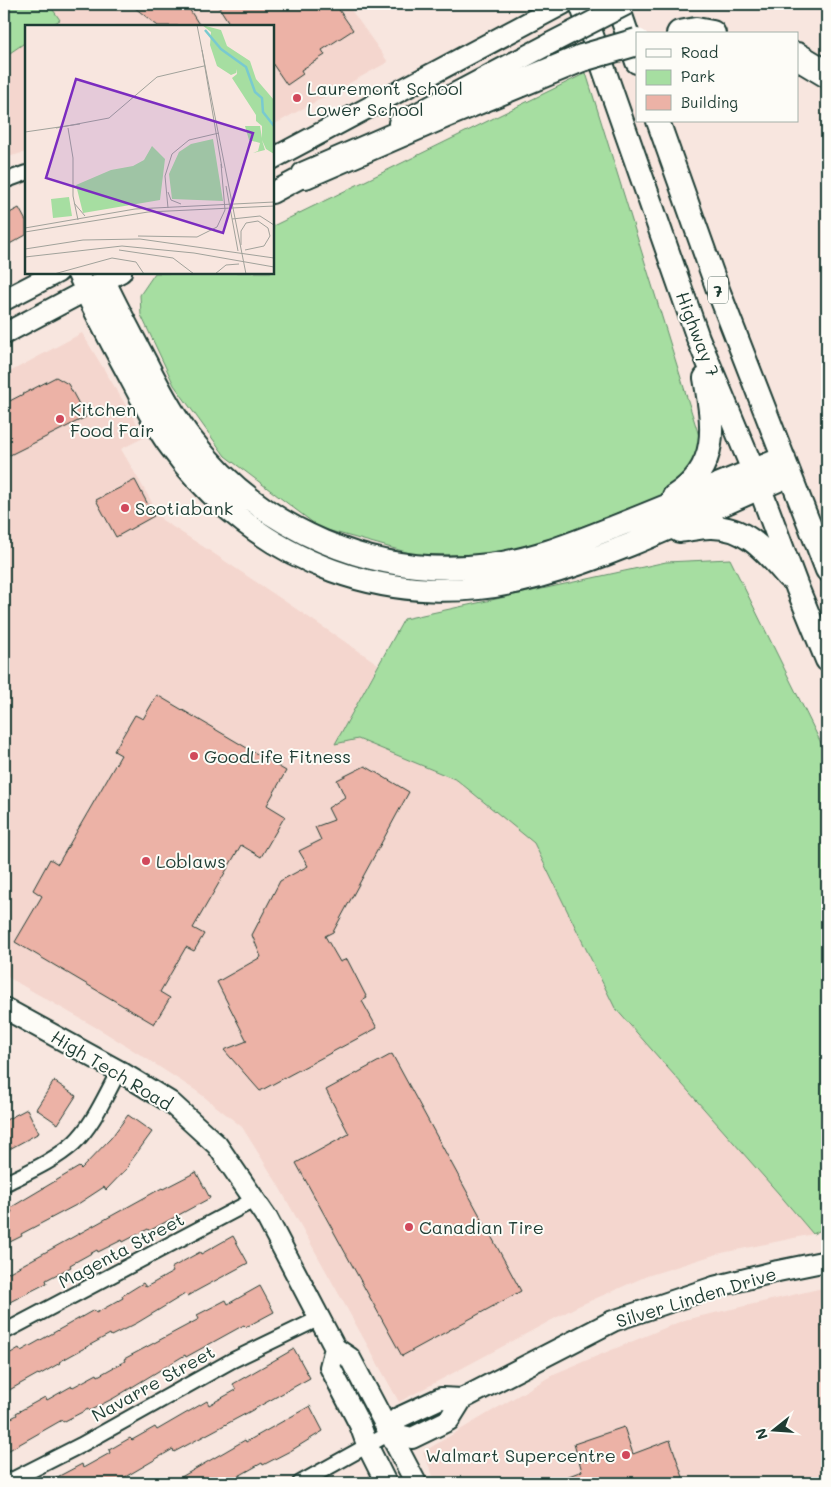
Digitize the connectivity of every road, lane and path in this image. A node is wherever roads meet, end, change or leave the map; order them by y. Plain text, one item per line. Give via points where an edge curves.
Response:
1 (562, 4) edge
2 (581, 4) edge
3 (616, 4) edge
4 (627, 4) edge
5 (636, 42) edge
6 (798, 57) edge
7 (636, 59) edge
8 (827, 74) edge
9 (658, 122) edge
10 (274, 158) edge
11 (25, 174) edge
12 (306, 175) junction
13 (4, 181) edge
14 (274, 191) edge
15 (54, 274) edge
16 (97, 278) edge
17 (4, 300) edge
18 (4, 334) edge
19 (698, 338) junction
20 (787, 466) junction
21 (757, 479) junction
22 (647, 526) junction
23 (827, 570) edge
24 (797, 587) junction
25 (827, 660) edge
26 (4, 1008) edge
27 (119, 1071) junction
28 (4, 1184) edge
29 (254, 1200) junction
30 (827, 1261) edge
31 (320, 1318) junction
32 (4, 1332) edge
33 (335, 1348) junction
34 (390, 1433) junction
35 (368, 1447) junction
36 (6, 1483) edge
37 (300, 1483) edge
38 (386, 1483) edge
39 (416, 1483) edge

1 - 10 street
2 - 19 main road, Highway 7 / 7
3 - 7 main road
4 - 12 street, bridge via 430,106
5 - 12 highway, bridge via 582,58
6 - 8 highway
9 - 20 main road, Highway 7 / 7 via 717,287
11 - 13 street
12 - 14 street
15 - 17 street
16 - 18 street
16 - 22 main road via 145,403 171,447 220,503 276,545 309,561 384,585 460,590 496,586 576,566
19 - 21 main road, Highway 7 / 7
19 - 22 main road via 712,418 711,444 699,474
20 - 21 main road
20 - 23 main road, Highway 7 / 7
21 - 22 main road
21 - 24 main road, Highway 7 / 7
22 - 24 main road via 723,527 739,531 763,548
24 - 25 main road, Highway 7 / 7
26 - 27 street, High Tech Road
27 - 28 street via 75,1142 47,1162
27 - 29 street, High Tech Road via 170,1102 217,1145
29 - 31 street, High Tech Road via 267,1218
29 - 32 street, Magenta Street
30 - 34 street, Silver Linden Drive via 714,1287 613,1322 462,1399 441,1398 398,1418
31 - 33 street, High Tech Road
31 - 36 street, Navarre Street via 231,1360
33 - 34 street, High Tech Road via 350,1358
33 - 35 street via 330,1366
34 - 35 street, Silver Linden Drive
34 - 39 street, High Tech Road
35 - 37 street, Silver Linden Drive
35 - 38 street

